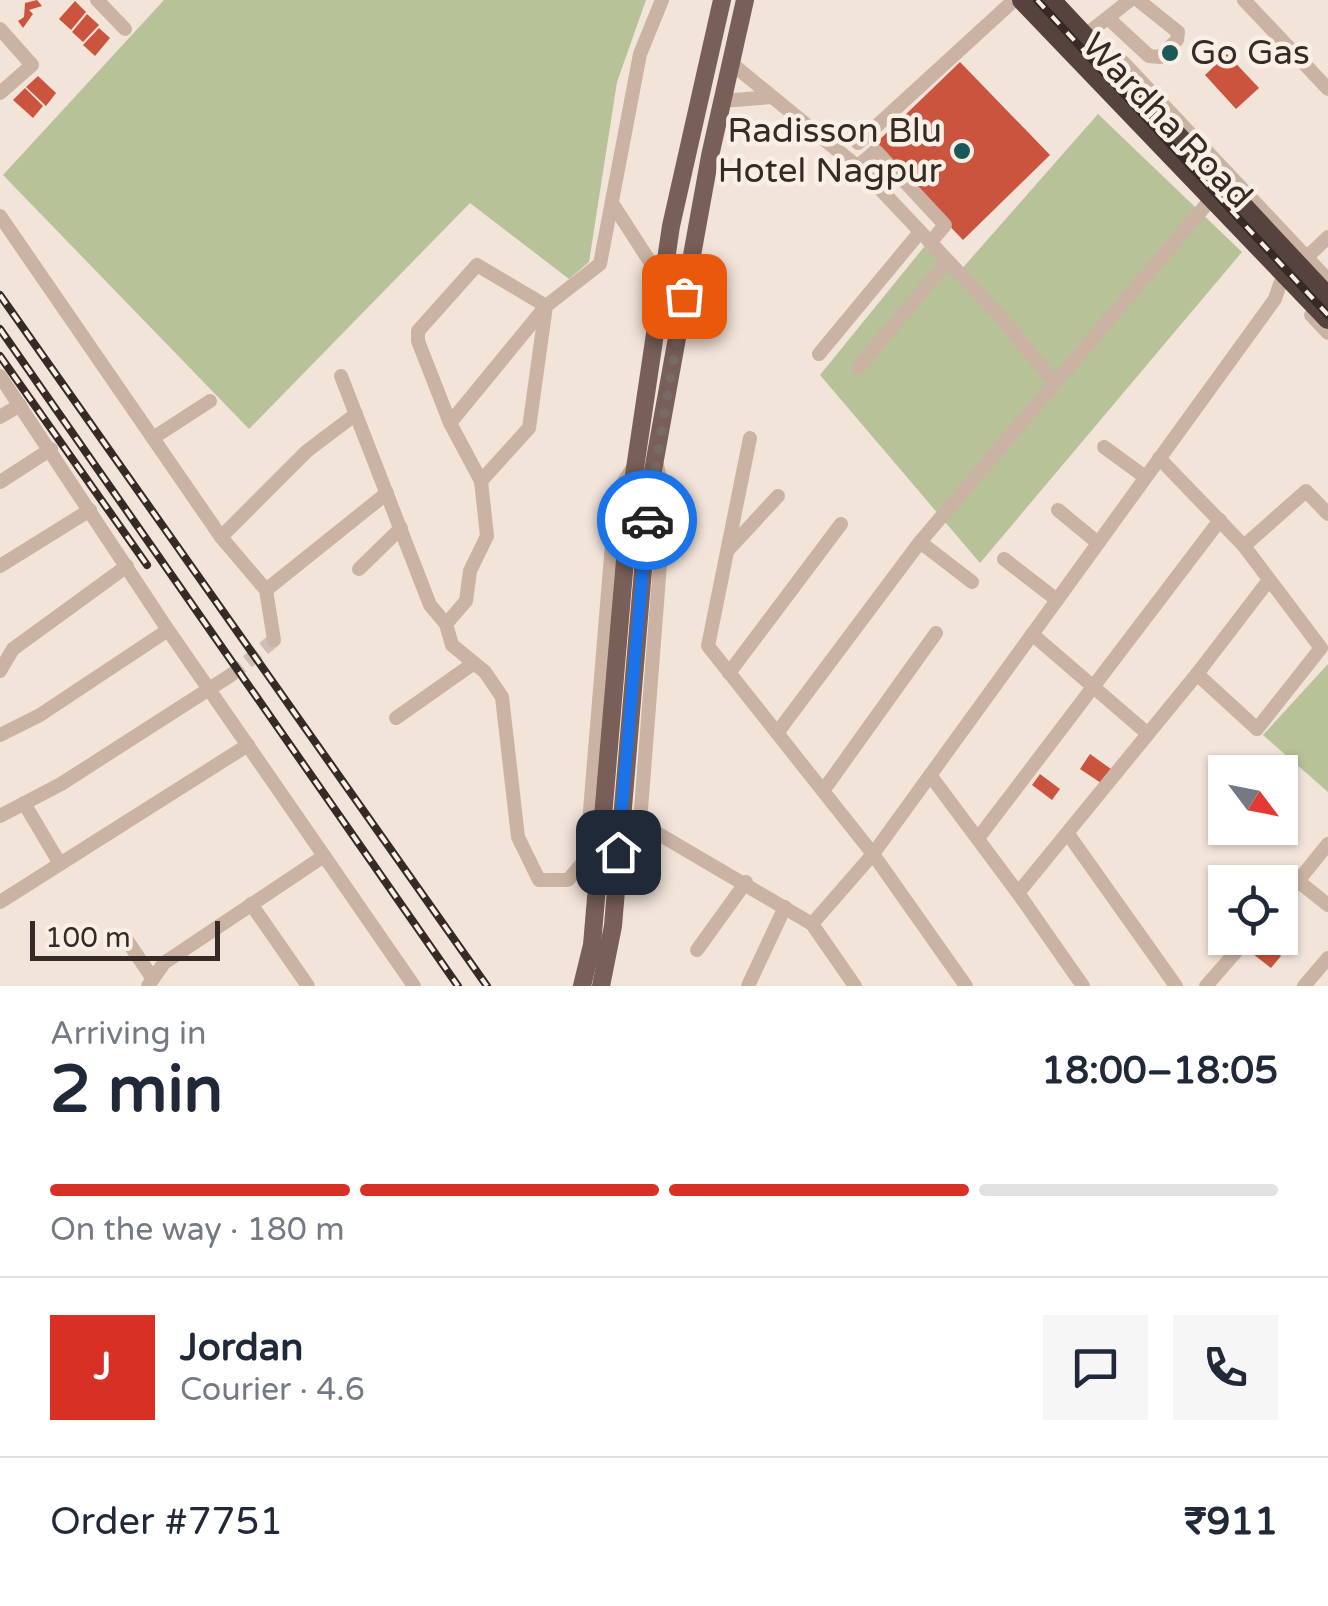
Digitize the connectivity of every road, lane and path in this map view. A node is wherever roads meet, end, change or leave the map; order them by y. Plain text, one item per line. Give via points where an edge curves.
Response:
1 (97, 0) edge
2 (662, 0) edge
3 (722, 0) edge
4 (745, 0) edge
5 (1051, 0) edge
6 (1064, 0) edge
7 (1130, 0) edge
8 (1138, 0) edge
9 (1244, 0) edge
10 (1014, 1) edge
11 (1109, 20) junction
12 (125, 28) dead end
13 (0, 29) edge
14 (1092, 30) junction
15 (731, 63) junction
16 (1328, 89) edge
17 (0, 93) edge
18 (772, 97) junction
19 (722, 101) junction
20 (858, 143) dead end
21 (858, 166) junction
22 (614, 206) junction
23 (1206, 206) junction
24 (0, 216) edge
25 (1328, 237) edge
26 (925, 238) junction
27 (1307, 257) junction
28 (947, 261) junction
29 (1328, 280) edge
30 (662, 282) junction
31 (1280, 284) junction
32 (1328, 297) edge
33 (546, 306) junction
34 (1328, 319) edge
35 (1328, 333) edge
36 (819, 354) dead end
37 (858, 368) dead end
38 (0, 376) edge
39 (341, 376) dead end
40 (1054, 382) junction
41 (210, 401) dead end
42 (20, 405) junction
43 (356, 414) junction
44 (0, 417) edge
45 (450, 424) junction
46 (153, 438) junction
47 (750, 438) dead end
48 (1104, 447) dead end
49 (51, 450) junction
50 (654, 455) junction
51 (1159, 458) junction
52 (635, 464) junction
53 (1146, 478) junction
54 (481, 481) junction
55 (0, 482) edge
56 (387, 493) junction
57 (778, 496) dead end
58 (90, 510) junction
59 (1058, 510) dead end
60 (1328, 514) edge
61 (1220, 520) junction
62 (841, 524) dead end
63 (400, 528) junction
64 (221, 537) junction
65 (920, 542) junction
66 (1098, 543) junction
67 (1244, 546) junction
68 (727, 551) junction
69 (1004, 559) dead end
70 (0, 566) edge
71 (127, 566) junction
72 (359, 569) dead end
73 (1270, 580) junction
74 (972, 582) dead end
75 (266, 590) junction
76 (1057, 600) junction
77 (446, 624) junction
78 (168, 630) junction
79 (936, 633) dead end
80 (1032, 634) junction
81 (274, 640) dead end
82 (1324, 645) edge
83 (474, 663) junction
84 (0, 671) edge
85 (730, 673) junction
86 (1197, 674) junction
87 (230, 675) tunnel mouth
88 (1092, 688) junction
89 (211, 690) junction
90 (396, 718) dead end
91 (777, 733) junction
92 (1148, 734) junction
93 (0, 735) edge
94 (248, 746) junction
95 (930, 775) junction
96 (824, 791) junction
97 (24, 803) junction
98 (0, 816) edge
99 (640, 823) junction
100 (1068, 834) junction
101 (979, 838) junction
102 (1328, 844) edge
103 (873, 854) junction
104 (324, 856) junction
105 (586, 859) junction
106 (60, 864) junction
107 (1298, 881) joint
108 (746, 882) junction
109 (1018, 893) junction
110 (0, 902) edge
111 (251, 904) junction
112 (1328, 906) edge
113 (785, 907) junction
114 (812, 924) junction
115 (124, 936) dead end
116 (697, 950) dead end
117 (1233, 955) edge
118 (1328, 958) edge
119 (848, 982) edge
120 (152, 983) edge
121 (308, 986) edge
122 (414, 986) edge
123 (582, 986) edge
124 (600, 986) edge
125 (748, 986) edge
126 (966, 986) edge
127 (1083, 986) edge
128 (1176, 986) edge
129 (1206, 986) edge
130 (1304, 986) edge

1 - 12 street
2 - 22 street via 640,54
3 - 30 main road
4 - 15 main road
5 - 32 highway
6 - 14 street, Wardha Road
7 - 11 street
8 - 11 street via 1178,32 1160,56 1149,56
9 - 16 street
10 - 20 street
10 - 23 street, Wardha Road
10 - 34 highway
11 - 14 street
13 - 17 street via 32,65
14 - 27 street, Wardha Road
15 - 18 street
15 - 19 main road
18 - 19 street
18 - 21 street
19 - 50 main road
21 - 26 street
21 - 26 street via 876,151 922,200 945,226
22 - 30 street
22 - 33 street via 600,264
23 - 31 street, Wardha Road
23 - 40 street
24 - 46 street
25 - 27 street
26 - 28 street
26 - 36 street
27 - 29 street, Wardha Road
28 - 37 street
28 - 40 street
30 - 52 main road
31 - 35 street, Wardha Road
31 - 51 street
33 - 45 street
33 - 45 street via 477,265 418,331
33 - 54 street via 529,428
38 - 42 street
39 - 43 street
40 - 65 street
41 - 46 street
42 - 44 street
42 - 49 street
43 - 56 street
43 - 64 street
45 - 54 street
46 - 64 street
47 - 68 street
48 - 53 street
49 - 55 street
49 - 58 street
50 - 99 street via 665,500
50 - 124 main road, bridge via 612,926
51 - 53 street
51 - 61 street
52 - 105 street via 620,486 612,544
52 - 123 main road, bridge via 592,945
53 - 66 street
54 - 77 street via 487,536 470,571 466,601
56 - 63 street
56 - 75 street
57 - 68 street
58 - 70 street
58 - 71 street
59 - 66 street
60 - 67 street via 1306,491
61 - 67 street
61 - 88 street
62 - 85 street
63 - 72 street
63 - 77 street via 430,605
64 - 75 street
65 - 74 street
65 - 91 street
66 - 76 street
67 - 73 street
68 - 85 street via 708,646
69 - 76 street
71 - 78 street
71 - 84 street via 13,649
73 - 82 street
73 - 86 street
75 - 81 street
76 - 80 street
77 - 83 street via 452,645
78 - 89 street
78 - 93 street
79 - 96 street
80 - 88 street
80 - 95 street
82 - 86 street via 1257,729
83 - 90 street
83 - 105 street via 502,697 518,837 539,880 568,880
85 - 91 street
86 - 92 street
87 - 89 street
88 - 92 street
88 - 101 street
89 - 94 street
89 - 97 street
91 - 96 street
92 - 100 street
94 - 104 street
94 - 106 street
95 - 101 street
95 - 103 street
96 - 103 street
97 - 98 street
97 - 106 street
99 - 105 street via 633,866 591,866
99 - 108 street
100 - 109 street
100 - 128 street
101 - 109 street
102 - 107 street
103 - 114 street
103 - 126 street
104 - 111 street
104 - 122 street
106 - 110 street
107 - 112 street
108 - 113 street
108 - 116 street
109 - 127 street
111 - 120 street via 164,963
111 - 121 street
113 - 114 street
113 - 125 street
114 - 119 street
115 - 120 street
117 - 129 street
118 - 130 street

